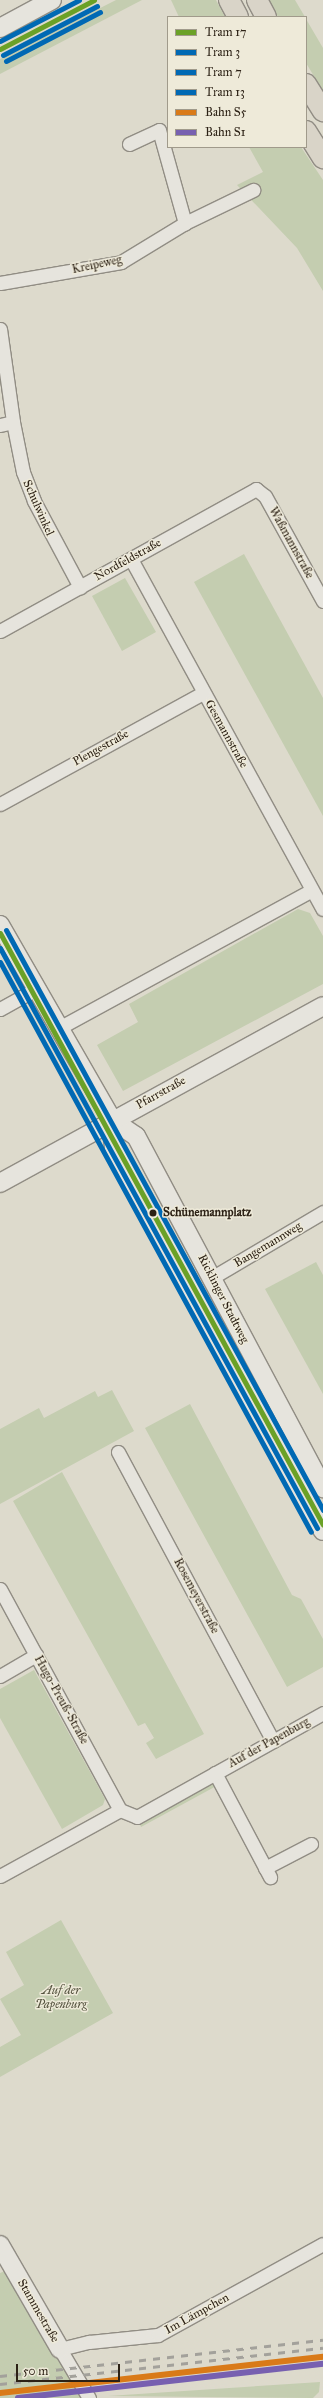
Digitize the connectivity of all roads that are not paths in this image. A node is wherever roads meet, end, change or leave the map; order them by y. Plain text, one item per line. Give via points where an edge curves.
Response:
1 (52, 0) edge
2 (229, 0) edge
3 (257, 0) edge
4 (237, 16) edge
5 (265, 16) edge
6 (0, 28) edge
7 (307, 86) edge
8 (323, 111) edge
9 (307, 134) edge
10 (129, 144) dead end
11 (323, 158) edge
12 (253, 190) dead end
13 (185, 223) junction
14 (0, 283) edge
15 (0, 329) edge
16 (13, 422) junction
17 (0, 425) edge
18 (256, 489) joint
19 (131, 558) junction
20 (80, 587) junction
21 (323, 601) edge
22 (0, 631) edge
23 (203, 693) junction
24 (0, 804) edge
25 (312, 890) junction
26 (323, 910) edge
27 (0, 925) edge
28 (36, 989) junction
29 (323, 1006) edge
30 (0, 1009) edge
31 (57, 1029) junction
32 (112, 1120) junction
33 (0, 1183) edge
34 (323, 1212) edge
35 (213, 1277) junction
36 (118, 1452) dead end
37 (323, 1488) edge
38 (323, 1531) edge
39 (0, 1589) edge
40 (36, 1655) junction
41 (0, 1676) edge
42 (323, 1713) edge
43 (273, 1741) junction
44 (215, 1773) junction
45 (120, 1810) junction
46 (311, 1844) dead end
47 (0, 1876) edge
48 (323, 2244) edge
49 (0, 2245) edge
50 (60, 2349) junction
51 (89, 2398) edge

1 - 6 street
2 - 4 main road
3 - 5 main road
7 - 8 main road
9 - 11 main road
10 - 13 street via 159,130
12 - 13 street, Kreipeweg
13 - 14 street, Kreipeweg via 121,262
15 - 16 street, Schulwinkel
16 - 17 street
16 - 20 street, Schulwinkel via 23,472 34,501
18 - 19 street, Nordfeldstraße
18 - 21 street, Waßmannstraße via 265,496
19 - 20 street, Nordfeldstraße
19 - 23 street, Gesmannstraße
20 - 22 street, Nordfeldstraße
23 - 24 street, Plengestraße
23 - 25 street, Gesmannstraße
25 - 26 street, Gesmannstraße
25 - 31 street
27 - 28 street, Ricklinger Stadtweg
28 - 30 street
28 - 31 street, Ricklinger Stadtweg
29 - 32 street, Pfarrstraße
31 - 32 street, Ricklinger Stadtweg
32 - 33 street, Pfarrstraße
32 - 35 street, Ricklinger Stadtweg via 136,1136
32 - 38 street, Ricklinger Stadtweg via 114,1148
34 - 35 street, Bangemannweg
35 - 37 street, Ricklinger Stadtweg
36 - 43 street, Rosemeyerstraße
39 - 40 street, Hugo-Preuß-Straße
40 - 41 street
40 - 45 street, Hugo-Preuß-Straße
42 - 43 street, Auf der Papenburg
43 - 44 street, Auf der Papenburg
44 - 45 street, Auf der Papenburg via 137,1817
44 - 46 street, Auf der Papenburg via 267,1872
45 - 47 street
48 - 50 street, Im Lämpchen via 158,2335 89,2342
49 - 50 street, Stammestraße
50 - 51 street, Stammestraße

